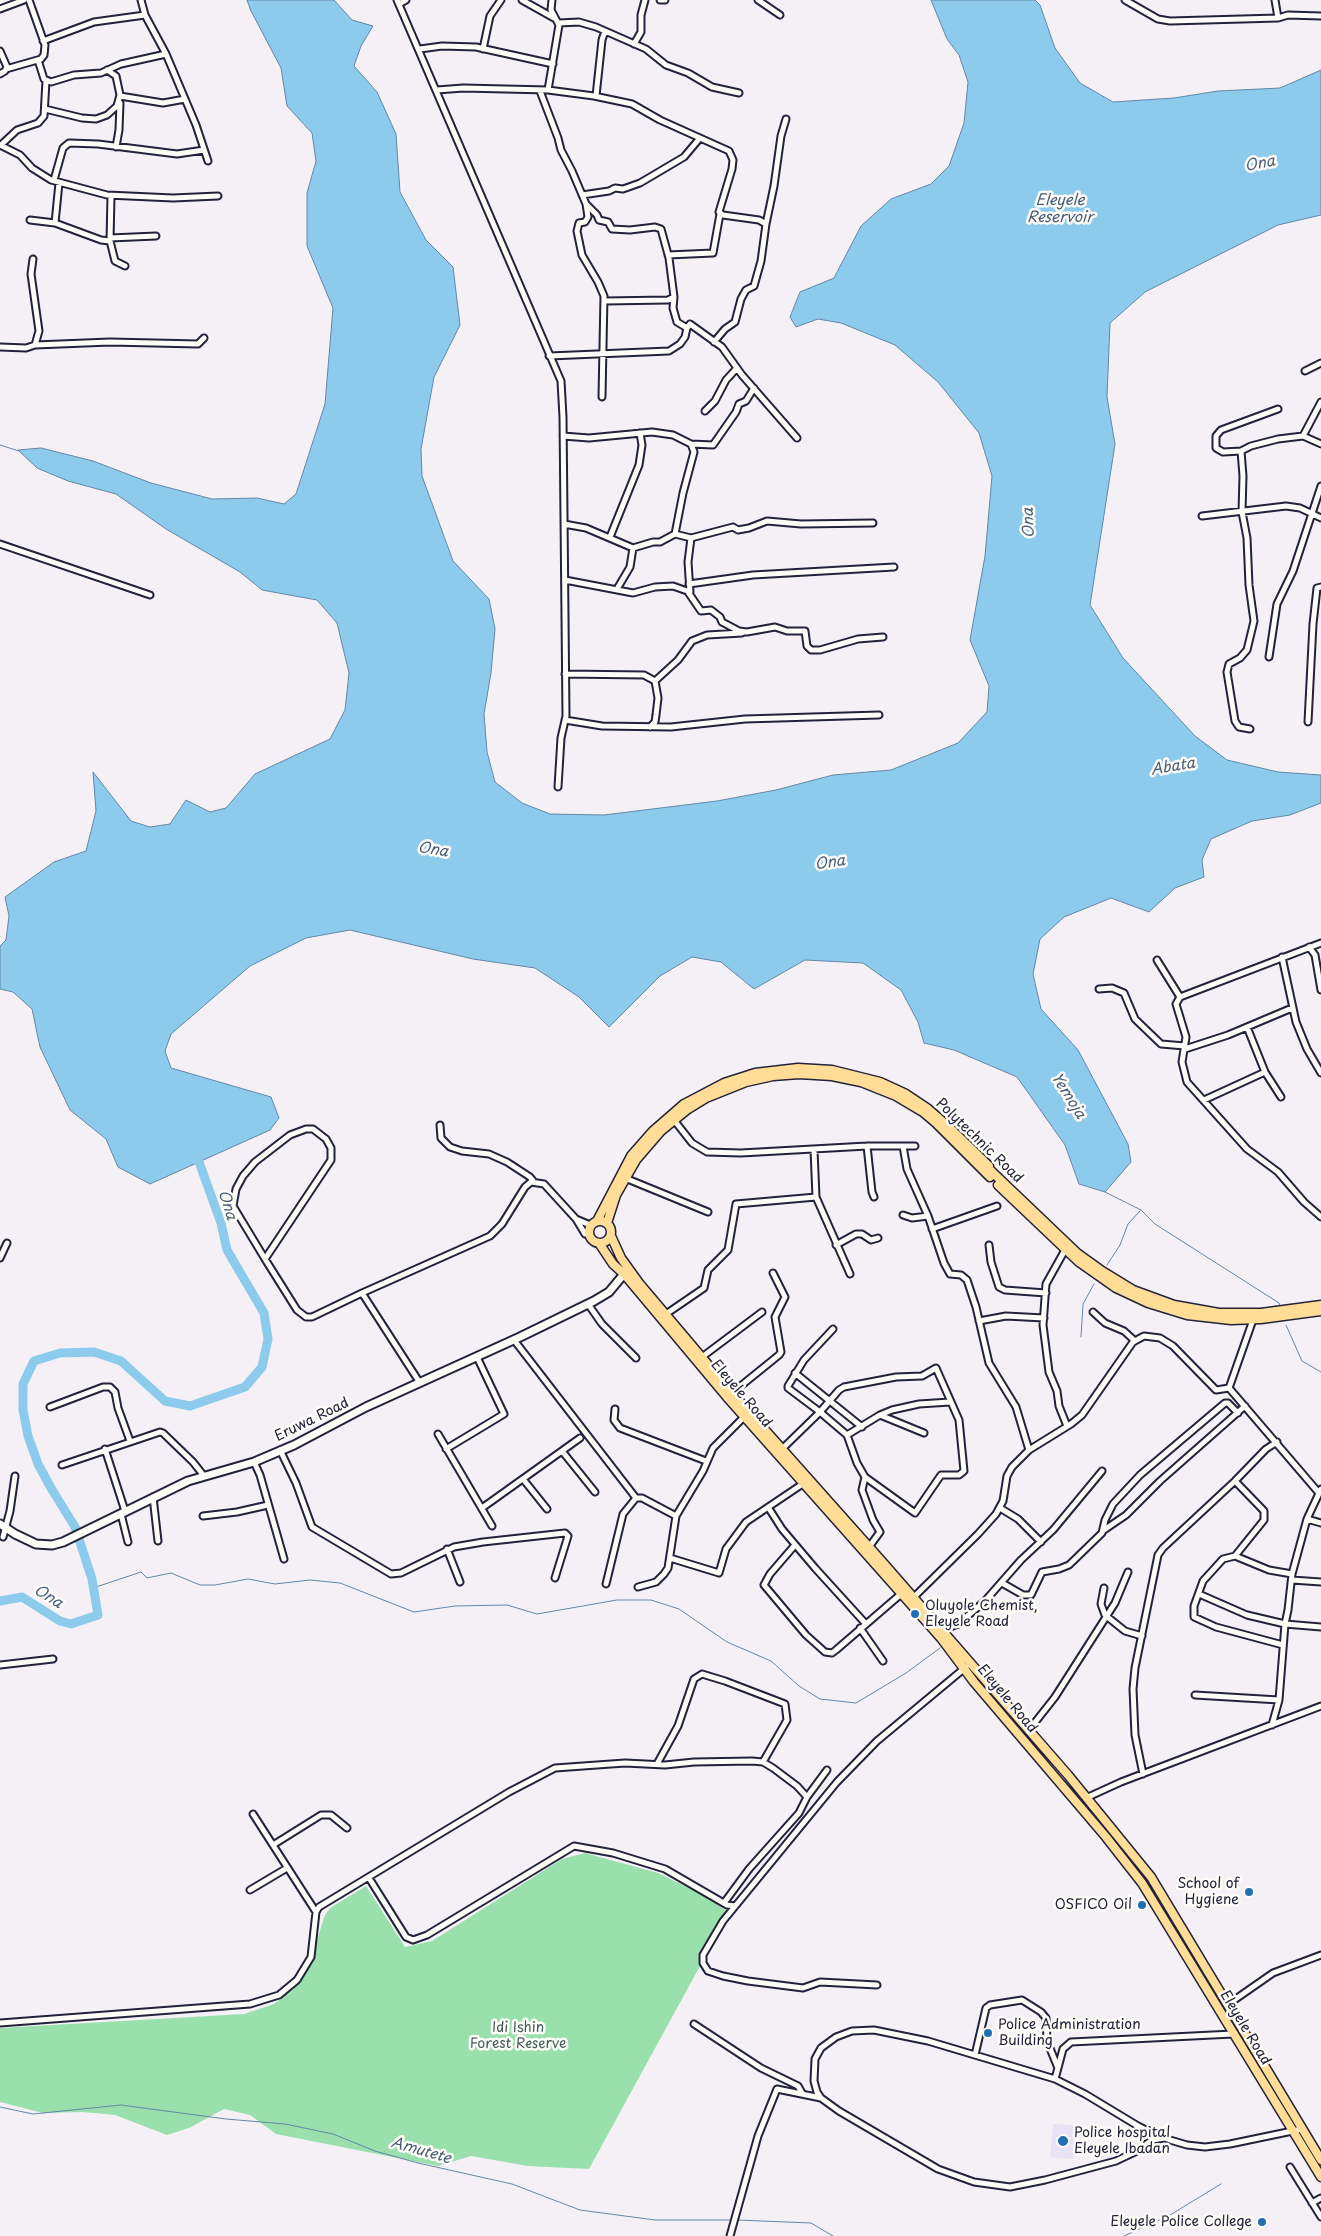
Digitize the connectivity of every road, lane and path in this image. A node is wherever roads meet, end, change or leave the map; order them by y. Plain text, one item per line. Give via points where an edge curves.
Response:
1 (24, 0) edge
2 (29, 0) edge
3 (141, 0) edge
4 (406, 0) edge
5 (501, 0) edge
6 (522, 0) edge
7 (552, 0) edge
8 (646, 0) edge
9 (660, 0) edge
10 (665, 0) edge
11 (758, 0) edge
12 (1125, 0) edge
13 (1275, 0) edge
14 (398, 2) edge
15 (0, 9) edge
16 (146, 15) junction
17 (780, 16) dead end
18 (1321, 16) edge
19 (1278, 18) junction
20 (558, 21) junction
21 (605, 31) junction
22 (43, 41) junction
23 (634, 44) junction
24 (483, 48) junction
25 (420, 49) junction
26 (0, 51) edge
27 (166, 54) junction
28 (38, 60) junction
29 (553, 64) junction
30 (6, 69) junction
31 (107, 70) junction
32 (0, 74) edge
33 (46, 81) junction
34 (437, 90) junction
35 (548, 90) junction
36 (540, 91) junction
37 (739, 93) dead end
38 (596, 96) junction
39 (120, 98) junction
40 (185, 99) junction
41 (45, 109) junction
42 (786, 118) dead end
43 (700, 138) junction
44 (1, 144) edge
45 (116, 147) junction
46 (204, 150) junction
47 (208, 161) dead end
48 (56, 182) junction
49 (582, 195) junction
50 (111, 196) junction
51 (218, 196) dead end
52 (586, 204) junction
53 (720, 214) junction
54 (30, 220) dead end
55 (55, 223) junction
56 (766, 224) junction
57 (156, 236) dead end
58 (110, 239) junction
59 (668, 255) junction
60 (33, 259) dead end
61 (125, 266) dead end
62 (674, 298) junction
63 (604, 301) junction
64 (687, 328) junction
65 (204, 338) dead end
66 (714, 342) junction
67 (35, 345) junction
68 (0, 347) edge
69 (604, 352) junction
70 (549, 356) junction
71 (1321, 363) edge
72 (737, 368) junction
73 (1305, 371) dead end
74 (754, 388) junction
75 (602, 398) dead end
76 (1321, 402) edge
77 (1278, 409) dead end
78 (705, 411) dead end
79 (640, 433) junction
80 (563, 436) junction
81 (1303, 436) junction
82 (797, 438) dead end
83 (691, 444) junction
84 (1321, 444) edge
85 (1241, 451) junction
86 (1321, 487) edge
87 (1242, 512) junction
88 (1312, 514) junction
89 (1202, 516) dead end
90 (1321, 518) edge
91 (873, 523) dead end
92 (564, 524) junction
93 (675, 534) junction
94 (610, 537) junction
95 (691, 538) junction
96 (0, 544) edge
97 (633, 548) junction
98 (894, 567) dead end
99 (565, 580) junction
100 (689, 584) junction
101 (1321, 587) edge
102 (616, 589) junction
103 (688, 592) junction
104 (150, 595) dead end
105 (744, 632) junction
106 (883, 637) dead end
107 (1270, 657) dead end
108 (565, 674) junction
109 (655, 681) junction
110 (880, 715) dead end
111 (565, 720) junction
112 (1308, 722) dead end
113 (650, 727) junction
114 (1250, 729) dead end
115 (558, 787) dead end
116 (1321, 942) edge
117 (1309, 947) junction
118 (1282, 957) junction
119 (1157, 960) dead end
120 (1099, 989) dead end
121 (1321, 990) edge
122 (1180, 998) junction
123 (1292, 1008) junction
124 (1248, 1027) junction
125 (1185, 1047) junction
126 (1265, 1072) junction
127 (1321, 1073) edge
128 (1281, 1097) dead end
129 (1204, 1100) junction
130 (674, 1120) junction
131 (440, 1125) dead end
132 (868, 1146) junction
133 (903, 1146) junction
134 (915, 1146) dead end
135 (814, 1150) junction
136 (625, 1178) junction
137 (534, 1182) junction
138 (816, 1197) junction
139 (874, 1197) dead end
140 (997, 1206) dead end
141 (708, 1212) dead end
142 (903, 1215) dead end
143 (928, 1216) junction
144 (1321, 1217) edge
145 (576, 1220) junction
146 (596, 1222) junction
147 (607, 1223) junction
148 (932, 1229) junction
149 (589, 1233) junction
150 (611, 1236) junction
151 (878, 1238) dead end
152 (8, 1243) dead end
153 (599, 1243) junction
154 (836, 1245) junction
155 (989, 1245) dead end
156 (1065, 1250) junction
157 (0, 1258) edge
158 (265, 1259) junction
159 (626, 1272) junction
160 (773, 1272) dead end
161 (850, 1274) dead end
162 (362, 1293) junction
163 (1046, 1293) junction
164 (588, 1304) junction
165 (1321, 1305) edge
166 (1321, 1311) edge
167 (762, 1312) dead end
168 (1093, 1312) dead end
169 (666, 1314) junction
170 (1254, 1316) junction
171 (1044, 1318) junction
172 (979, 1321) junction
173 (670, 1324) junction
174 (833, 1329) dead end
175 (514, 1340) junction
176 (683, 1340) junction
177 (1135, 1341) junction
178 (477, 1357) junction
179 (702, 1357) junction
180 (636, 1358) dead end
181 (795, 1373) junction
182 (420, 1384) junction
183 (1229, 1388) junction
184 (732, 1393) junction
185 (830, 1400) junction
186 (950, 1402) junction
187 (1245, 1406) junction
188 (50, 1407) dead end
189 (615, 1408) dead end
190 (820, 1412) junction
191 (1238, 1413) junction
192 (880, 1415) junction
193 (744, 1417) junction
194 (1067, 1426) junction
195 (862, 1427) junction
196 (924, 1433) dead end
197 (438, 1434) dead end
198 (847, 1435) junction
199 (580, 1438) dead end
200 (130, 1441) junction
201 (1277, 1442) junction
202 (105, 1449) junction
203 (446, 1449) junction
204 (782, 1449) junction
205 (280, 1450) junction
206 (1029, 1450) junction
207 (562, 1451) junction
208 (706, 1461) junction
209 (254, 1462) junction
210 (62, 1465) dead end
211 (1102, 1471) dead end
212 (15, 1476) dead end
213 (204, 1476) junction
214 (865, 1477) junction
215 (523, 1479) junction
216 (1235, 1482) junction
217 (804, 1483) junction
218 (1320, 1491) edge
219 (595, 1492) dead end
220 (154, 1497) junction
221 (636, 1498) junction
222 (268, 1505) junction
223 (768, 1507) junction
224 (482, 1508) junction
225 (1000, 1508) junction
226 (547, 1509) dead end
227 (123, 1512) junction
228 (203, 1516) dead end
229 (676, 1516) junction
230 (1307, 1519) junction
231 (1321, 1523) edge
232 (3, 1526) edge
233 (492, 1526) dead end
234 (1104, 1530) junction
235 (3, 1537) dead end
236 (158, 1540) dead end
237 (128, 1542) dead end
238 (1041, 1542) junction
239 (795, 1544) junction
240 (869, 1547) junction
241 (447, 1549) junction
242 (1235, 1556) junction
243 (670, 1558) junction
244 (284, 1559) dead end
245 (1128, 1572) dead end
246 (1292, 1574) junction
247 (555, 1578) dead end
248 (1292, 1580) junction
249 (460, 1582) dead end
250 (1321, 1582) edge
251 (1002, 1583) junction
252 (606, 1584) dead end
253 (638, 1586) dead end
254 (1104, 1588) dead end
255 (901, 1594) junction
256 (1199, 1594) junction
257 (914, 1597) junction
258 (1105, 1615) junction
259 (865, 1623) junction
260 (1285, 1624) junction
261 (1321, 1627) edge
262 (860, 1628) junction
263 (943, 1634) junction
264 (1142, 1636) junction
265 (1283, 1645) junction
266 (53, 1659) dead end
267 (882, 1661) dead end
268 (965, 1663) junction
269 (0, 1665) edge
270 (1195, 1695) dead end
271 (1279, 1700) junction
272 (1321, 1706) edge
273 (1272, 1724) junction
274 (1029, 1730) junction
275 (763, 1762) junction
276 (657, 1764) junction
277 (827, 1770) dead end
278 (1143, 1774) junction
279 (807, 1797) junction
280 (1086, 1798) junction
281 (253, 1814) dead end
282 (347, 1828) dead end
283 (274, 1845) junction
284 (287, 1868) junction
285 (369, 1878) junction
286 (1151, 1878) junction
287 (1142, 1883) junction
288 (250, 1890) dead end
289 (740, 1900) junction
290 (724, 1903) junction
291 (316, 1912) junction
292 (1321, 1955) edge
293 (877, 1985) dead end
294 (1227, 2005) junction
295 (0, 2023) edge
296 (694, 2024) dead end
297 (1233, 2034) junction
298 (975, 2055) junction
299 (1058, 2068) junction
300 (1055, 2079) junction
301 (802, 2093) junction
302 (821, 2098) junction
303 (1298, 2130) junction
304 (1165, 2138) junction
305 (1321, 2160) edge
306 (1290, 2167) dead end
307 (1321, 2178) edge
308 (1321, 2198) edge
309 (1312, 2203) junction
310 (1321, 2217) edge
311 (730, 2236) edge

1 - 15 street
2 - 22 street
3 - 16 street
4 - 14 street
5 - 24 street via 490,16
6 - 20 street
7 - 20 street via 551,10
8 - 23 street via 641,15 641,32
9 - 10 street
11 - 17 street
12 - 19 street via 1158,19 1170,21
13 - 19 street
14 - 25 street
16 - 22 street via 94,22
16 - 27 street
18 - 19 street
20 - 21 street via 578,22
20 - 29 street
21 - 23 street
21 - 38 street
22 - 28 street via 44,55
23 - 37 street via 646,49 666,66 688,72 714,88
24 - 25 street via 442,46
24 - 29 street
25 - 34 street
26 - 30 street
27 - 31 street via 134,60
27 - 40 street
28 - 30 street
28 - 33 street
29 - 35 street
30 - 32 street
31 - 33 street
31 - 39 street via 116,76
33 - 41 street
34 - 36 street
34 - 70 street
35 - 36 street
35 - 38 street
36 - 49 street via 561,150
38 - 43 street via 632,104
39 - 40 street via 163,103
39 - 41 street via 115,110 96,119
39 - 45 street via 120,130
40 - 46 street
41 - 44 street via 42,119 17,130
42 - 56 street
43 - 49 street via 684,157 640,182 623,189
43 - 53 street via 729,151 732,160
44 - 48 street
45 - 46 street via 176,154
45 - 48 street via 69,143 64,148
46 - 47 street
48 - 50 street
48 - 55 street
49 - 52 street
50 - 51 street
50 - 58 street
52 - 59 street via 599,220 608,222 612,229 660,228
52 - 63 street via 588,217 577,227 579,244
53 - 56 street
53 - 59 street via 713,253
54 - 55 street
55 - 58 street via 101,240
56 - 66 street via 762,260 754,286 746,290 741,299 735,322
57 - 58 street
58 - 61 street via 116,261
59 - 62 street
60 - 67 street via 31,274 39,331
62 - 63 street
62 - 64 street via 677,322
63 - 69 street
64 - 66 street via 690,324
64 - 69 street via 685,337 673,350
65 - 67 street via 198,344 110,342
66 - 72 street via 722,347
67 - 68 street
69 - 70 street
69 - 75 street
70 - 80 street via 562,386
71 - 73 street
72 - 74 street
72 - 78 street
74 - 82 street
74 - 83 street via 746,401 739,404 713,445
76 - 81 street
77 - 85 street via 1218,432 1216,446 1219,451
79 - 80 street via 589,438
79 - 83 street via 673,435
79 - 94 street via 639,464
80 - 92 street
81 - 84 street
81 - 85 street
83 - 93 street via 694,452
85 - 87 street via 1244,476
86 - 88 street
87 - 88 street via 1286,506
87 - 89 street
87 - 114 street via 1254,621 1247,650 1229,664 1227,672 1235,721 1240,727
88 - 90 street
88 - 107 street via 1293,571 1277,604
91 - 95 street via 767,521 749,528 738,530 733,527
92 - 94 street
92 - 99 street
93 - 95 street
93 - 97 street via 660,542
94 - 97 street
95 - 100 street
96 - 104 street
97 - 102 street via 630,567
98 - 100 street via 753,575
99 - 102 street
99 - 108 street
100 - 103 street
101 - 112 street via 1317,588 1313,624
102 - 103 street via 633,593 673,586
103 - 105 street via 701,611 711,610 722,622
105 - 106 street via 775,627 805,631 808,648 817,650 858,639
105 - 109 street via 707,635 692,641 678,660
108 - 109 street via 644,675
108 - 111 street
109 - 113 street via 658,698 655,722
110 - 113 street via 745,719
111 - 113 street via 602,726
111 - 115 street
116 - 117 street
117 - 118 street
117 - 121 street via 1315,955
118 - 122 street
118 - 123 street
119 - 122 street
120 - 125 street via 1112,988 1124,992 1135,1019 1161,1044
122 - 125 street via 1176,1004 1186,1034
123 - 124 street
123 - 127 street via 1304,1044
124 - 125 street
124 - 126 street
125 - 129 street via 1184,1076
126 - 128 street
126 - 129 street
129 - 144 street via 1247,1149 1278,1172
130 - 135 street via 692,1143 707,1152
130 - 136 main road, Polytechnic Road via 653,1139
130 - 156 main road, Polytechnic Road via 706,1098 757,1079 810,1074 861,1082 896,1096 923,1112
131 - 137 street via 441,1138 450,1146 489,1154 507,1162
132 - 133 street
132 - 135 street
132 - 139 street
133 - 134 street
133 - 143 street via 907,1170
135 - 138 street
136 - 141 street
136 - 147 main road, Polytechnic Road
137 - 145 street via 544,1184
137 - 162 street via 524,1187 502,1224 490,1236
138 - 154 street
138 - 169 street via 736,1204 728,1250 708,1270 705,1286
140 - 148 street
142 - 143 street via 912,1218
143 - 148 street
145 - 146 street via 590,1225
145 - 149 street via 585,1234
146 - 147 main road
146 - 149 main road
146 - 170 main road, Polytechnic Road via 632,1156 653,1131 684,1104 724,1083 755,1073 798,1068 832,1070 880,1082 927,1108 1069,1246 1119,1282 1148,1296 1188,1308
147 - 150 main road
148 - 172 street via 950,1274 961,1275 967,1280
149 - 153 main road via 592,1240
150 - 153 main road
150 - 159 main road
151 - 154 street via 871,1240 856,1234
152 - 157 street
153 - 159 main road via 613,1264
154 - 161 street
155 - 163 street via 999,1287
156 - 163 street via 1051,1272
156 - 170 main road, Polytechnic Road via 1111,1284 1148,1303 1225,1320
158 - 158 street via 234,1206 236,1190 255,1162 290,1135 313,1129 320,1132 331,1148 331,1160
158 - 162 street via 297,1310 306,1317 312,1318
159 - 164 main road, Eruwa Road via 609,1292
159 - 169 main road, Eleyele Road
159 - 173 main road, Eleyele Road
160 - 184 street via 785,1297 775,1317 781,1352
162 - 182 street
163 - 171 street
164 - 175 main road, Eruwa Road
164 - 180 street via 602,1324
165 - 170 main road, Polytechnic Road
166 - 170 main road, Polytechnic Road
167 - 179 street
168 - 177 street
169 - 173 main road, Eleyele Road
170 - 183 street
171 - 172 street via 1006,1316
171 - 194 street via 1048,1367
172 - 206 street via 989,1363 1016,1407
173 - 176 main road, Eleyele Road
174 - 181 street
175 - 178 main road, Eruwa Road
175 - 221 street
176 - 179 main road, Eleyele Road
176 - 193 main road, Eleyele Road
177 - 183 street via 1144,1336 1160,1338 1184,1355 1216,1390
177 - 194 street via 1095,1400
178 - 182 main road, Eruwa Road
178 - 203 street via 504,1414
179 - 184 main road, Eleyele Road
181 - 185 street
181 - 190 street via 788,1388
182 - 205 main road, Eruwa Road
183 - 187 street
184 - 204 main road, Eleyele Road
185 - 186 street via 844,1386 922,1376 936,1368
185 - 190 street
185 - 195 street
186 - 192 street via 910,1406
186 - 214 street via 960,1425 963,1472 947,1477 940,1475 915,1513
187 - 191 street
187 - 201 street
188 - 200 street via 110,1387
189 - 208 street via 614,1420 620,1428
190 - 198 street
190 - 204 street
191 - 234 street via 1166,1475 1126,1515
191 - 234 street via 1225,1403 1140,1475 1113,1504
192 - 195 street
192 - 196 street
193 - 208 street via 716,1444
193 - 217 main road, Eleyele Road
194 - 206 street
195 - 198 street
197 - 203 street
198 - 214 street
199 - 207 street
200 - 202 street
200 - 213 street via 163,1433
201 - 216 street via 1266,1449
201 - 218 street
202 - 210 street
202 - 227 street
203 - 224 street
204 - 240 main road, Eleyele Road
205 - 209 main road, Eruwa Road
205 - 241 street via 312,1527 388,1573 402,1573
206 - 225 street via 1009,1471
207 - 215 street
207 - 219 street
208 - 229 street
209 - 213 main road, Eruwa Road
209 - 222 street
211 - 238 street
212 - 232 street via 10,1511
213 - 220 main road, Eruwa Road
214 - 240 street via 862,1490 880,1532
215 - 224 street
215 - 226 street
216 - 242 street via 1265,1515
216 - 264 street via 1158,1554
217 - 223 street
217 - 255 main road, Eleyele Road
218 - 230 street
220 - 227 main road, Eruwa Road
220 - 236 street
221 - 229 street
221 - 252 street via 623,1514
222 - 228 street
222 - 244 street
223 - 239 street
223 - 243 street via 738,1531 726,1549 719,1573
224 - 233 street
225 - 238 street via 1018,1519
225 - 257 street
227 - 232 main road, Eruwa Road via 52,1545 36,1544
227 - 237 street
229 - 243 street
230 - 231 street
230 - 246 street
232 - 235 street
234 - 251 street via 1069,1565 1042,1572 1031,1595 1022,1595
238 - 251 street
239 - 259 street
239 - 262 street via 764,1582 765,1588 825,1652 832,1653
240 - 257 main road, Eleyele Road
241 - 247 street via 470,1543 565,1533 568,1536
241 - 249 street
242 - 246 street via 1269,1570
242 - 256 street via 1223,1559 1210,1571
243 - 253 street via 661,1578
245 - 258 street via 1122,1591
246 - 248 street
248 - 250 street
248 - 260 street
251 - 263 street
254 - 258 street via 1101,1604
255 - 259 street
255 - 263 main road, Eleyele Road
256 - 260 street via 1231,1610
256 - 265 street via 1194,1617 1216,1627
257 - 263 main road, Eleyele Road
258 - 264 street via 1125,1631
258 - 274 street via 1055,1697
259 - 262 street
260 - 261 street
260 - 265 street
262 - 267 street
263 - 268 main road, Eleyele Road
264 - 278 street via 1133,1689 1135,1735
265 - 271 street
266 - 269 street
268 - 274 main road, Eleyele Road
268 - 287 main road, Eleyele Road
268 - 289 street via 862,1755
270 - 271 street
271 - 273 street
272 - 273 street
273 - 278 street
274 - 280 main road, Eleyele Road
275 - 276 street
275 - 276 street via 786,1724 785,1704 702,1674 694,1678 678,1726
275 - 279 street
276 - 285 street via 555,1768 509,1792
277 - 279 street
278 - 280 street
279 - 290 street via 793,1822 749,1869
280 - 286 main road, Eleyele Road
281 - 283 street
282 - 283 street via 331,1815 321,1815
283 - 284 street
284 - 288 street
284 - 291 street
285 - 290 street via 404,1934 413,1940 427,1935 574,1846 613,1853 665,1870
285 - 291 street
286 - 287 main road
286 - 294 main road, Eleyele Road
287 - 297 main road, Eleyele Road
289 - 290 street via 735,1906
289 - 293 street via 704,1951 703,1960 708,1970 723,1976 803,1988 820,1982
291 - 295 street via 314,1945 304,1970 289,1988 268,1999 238,2005
292 - 294 street via 1273,1973
294 - 303 main road, Eleyele Road
296 - 301 street via 762,2068 798,2086
297 - 299 street via 1071,2042 1062,2049
297 - 303 main road, Eleyele Road
298 - 299 street via 986,2008 1022,2000 1046,2018 1047,2041
298 - 300 street
298 - 302 street via 898,2034 852,2031 829,2041 817,2054 813,2070
299 - 300 street
300 - 304 street
301 - 302 street
301 - 311 street via 780,2089 775,2092 758,2136
302 - 304 street via 938,2169 960,2179 999,2186 1018,2186 1098,2166 1126,2156 1152,2140
303 - 304 street via 1205,2146 1187,2145
303 - 305 main road, Eleyele Road
303 - 307 main road, Eleyele Road
306 - 309 street
308 - 309 street
309 - 310 street

